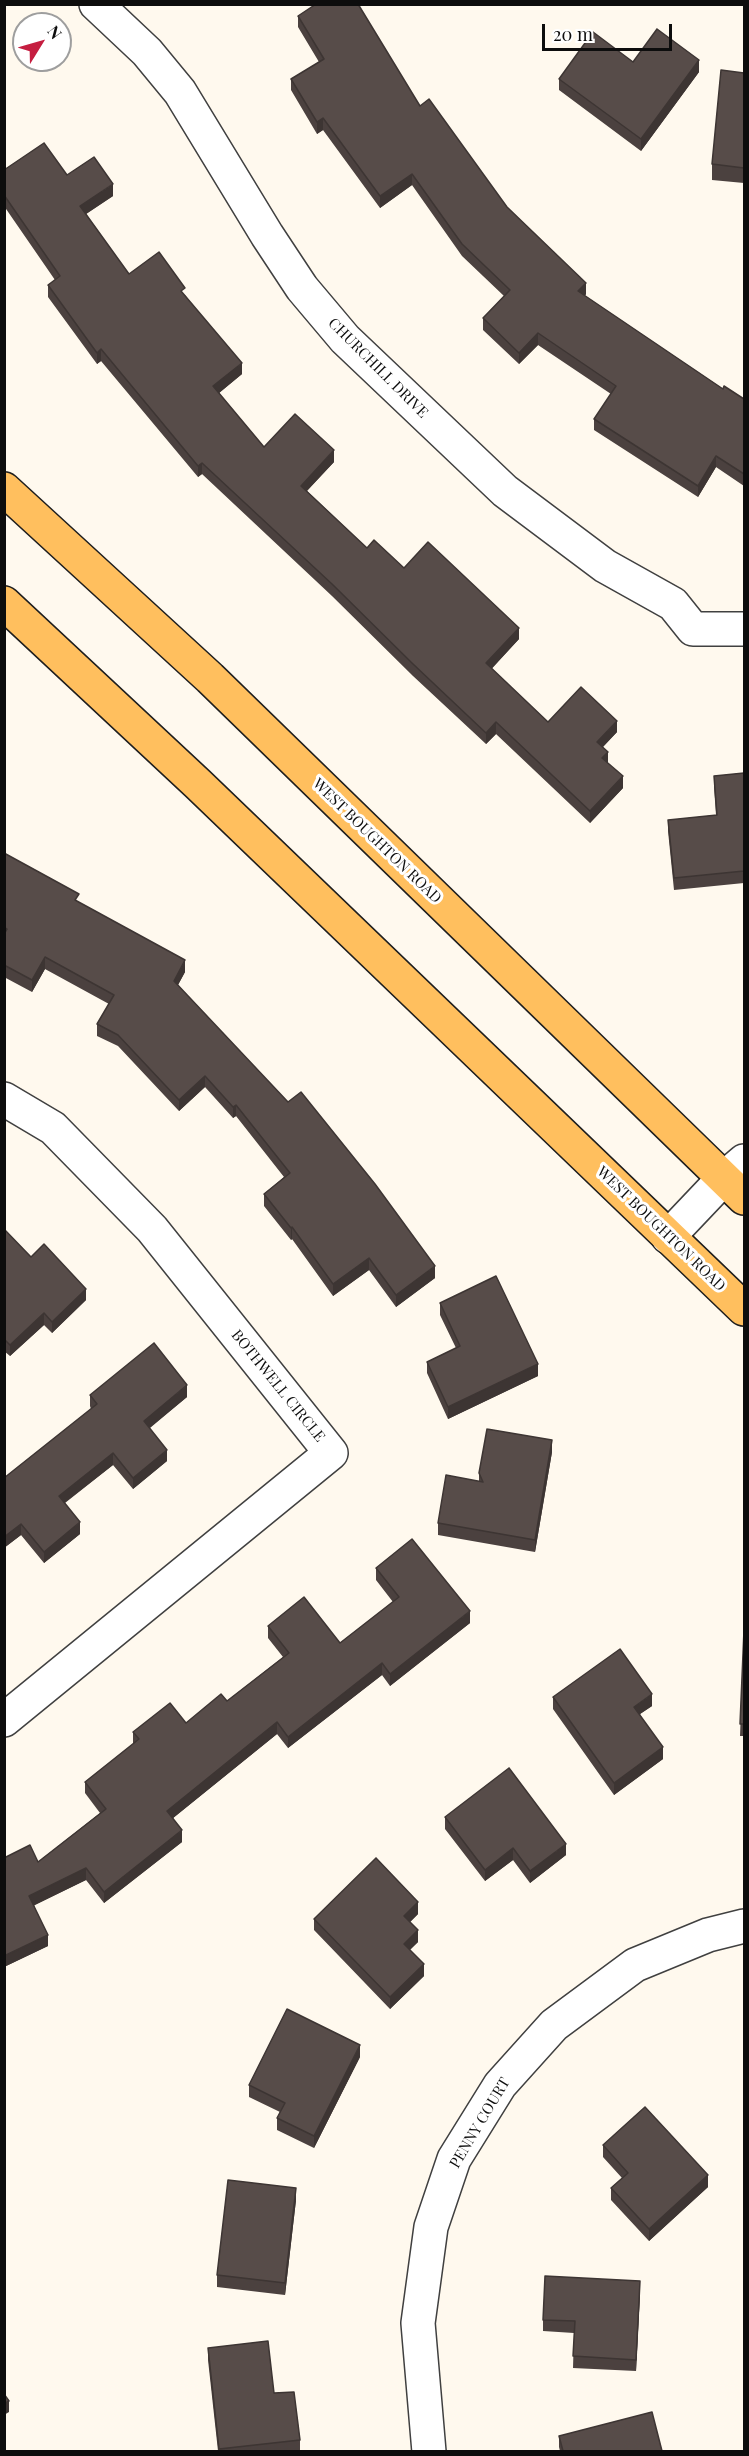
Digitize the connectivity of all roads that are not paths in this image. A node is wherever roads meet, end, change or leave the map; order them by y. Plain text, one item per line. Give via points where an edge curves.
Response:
1 (96, 4) edge
2 (4, 489) edge
3 (4, 603) edge
4 (744, 629) edge
5 (4, 1099) edge
6 (738, 1179) edge
7 (668, 1237) junction
8 (744, 1309) edge
9 (4, 1720) edge
10 (744, 1926) edge
11 (429, 2451) edge

1 - 4 street, CHURCHILL DRIVE via 147,52 180,92 302,288 353,347 505,491 605,566 673,604 693,629
2 - 6 main road, WEST BOUGHTON ROAD via 210,678
3 - 7 main road, WEST BOUGHTON ROAD via 198,784
5 - 9 street, BOTHWELL CIRCLE via 53,1128 152,1229 331,1453
6 - 7 street
7 - 8 main road, WEST BOUGHTON ROAD
10 - 11 street, PENNY COURT via 708,1935 635,1965 554,2025 500,2085 454,2159 431,2227 418,2323

